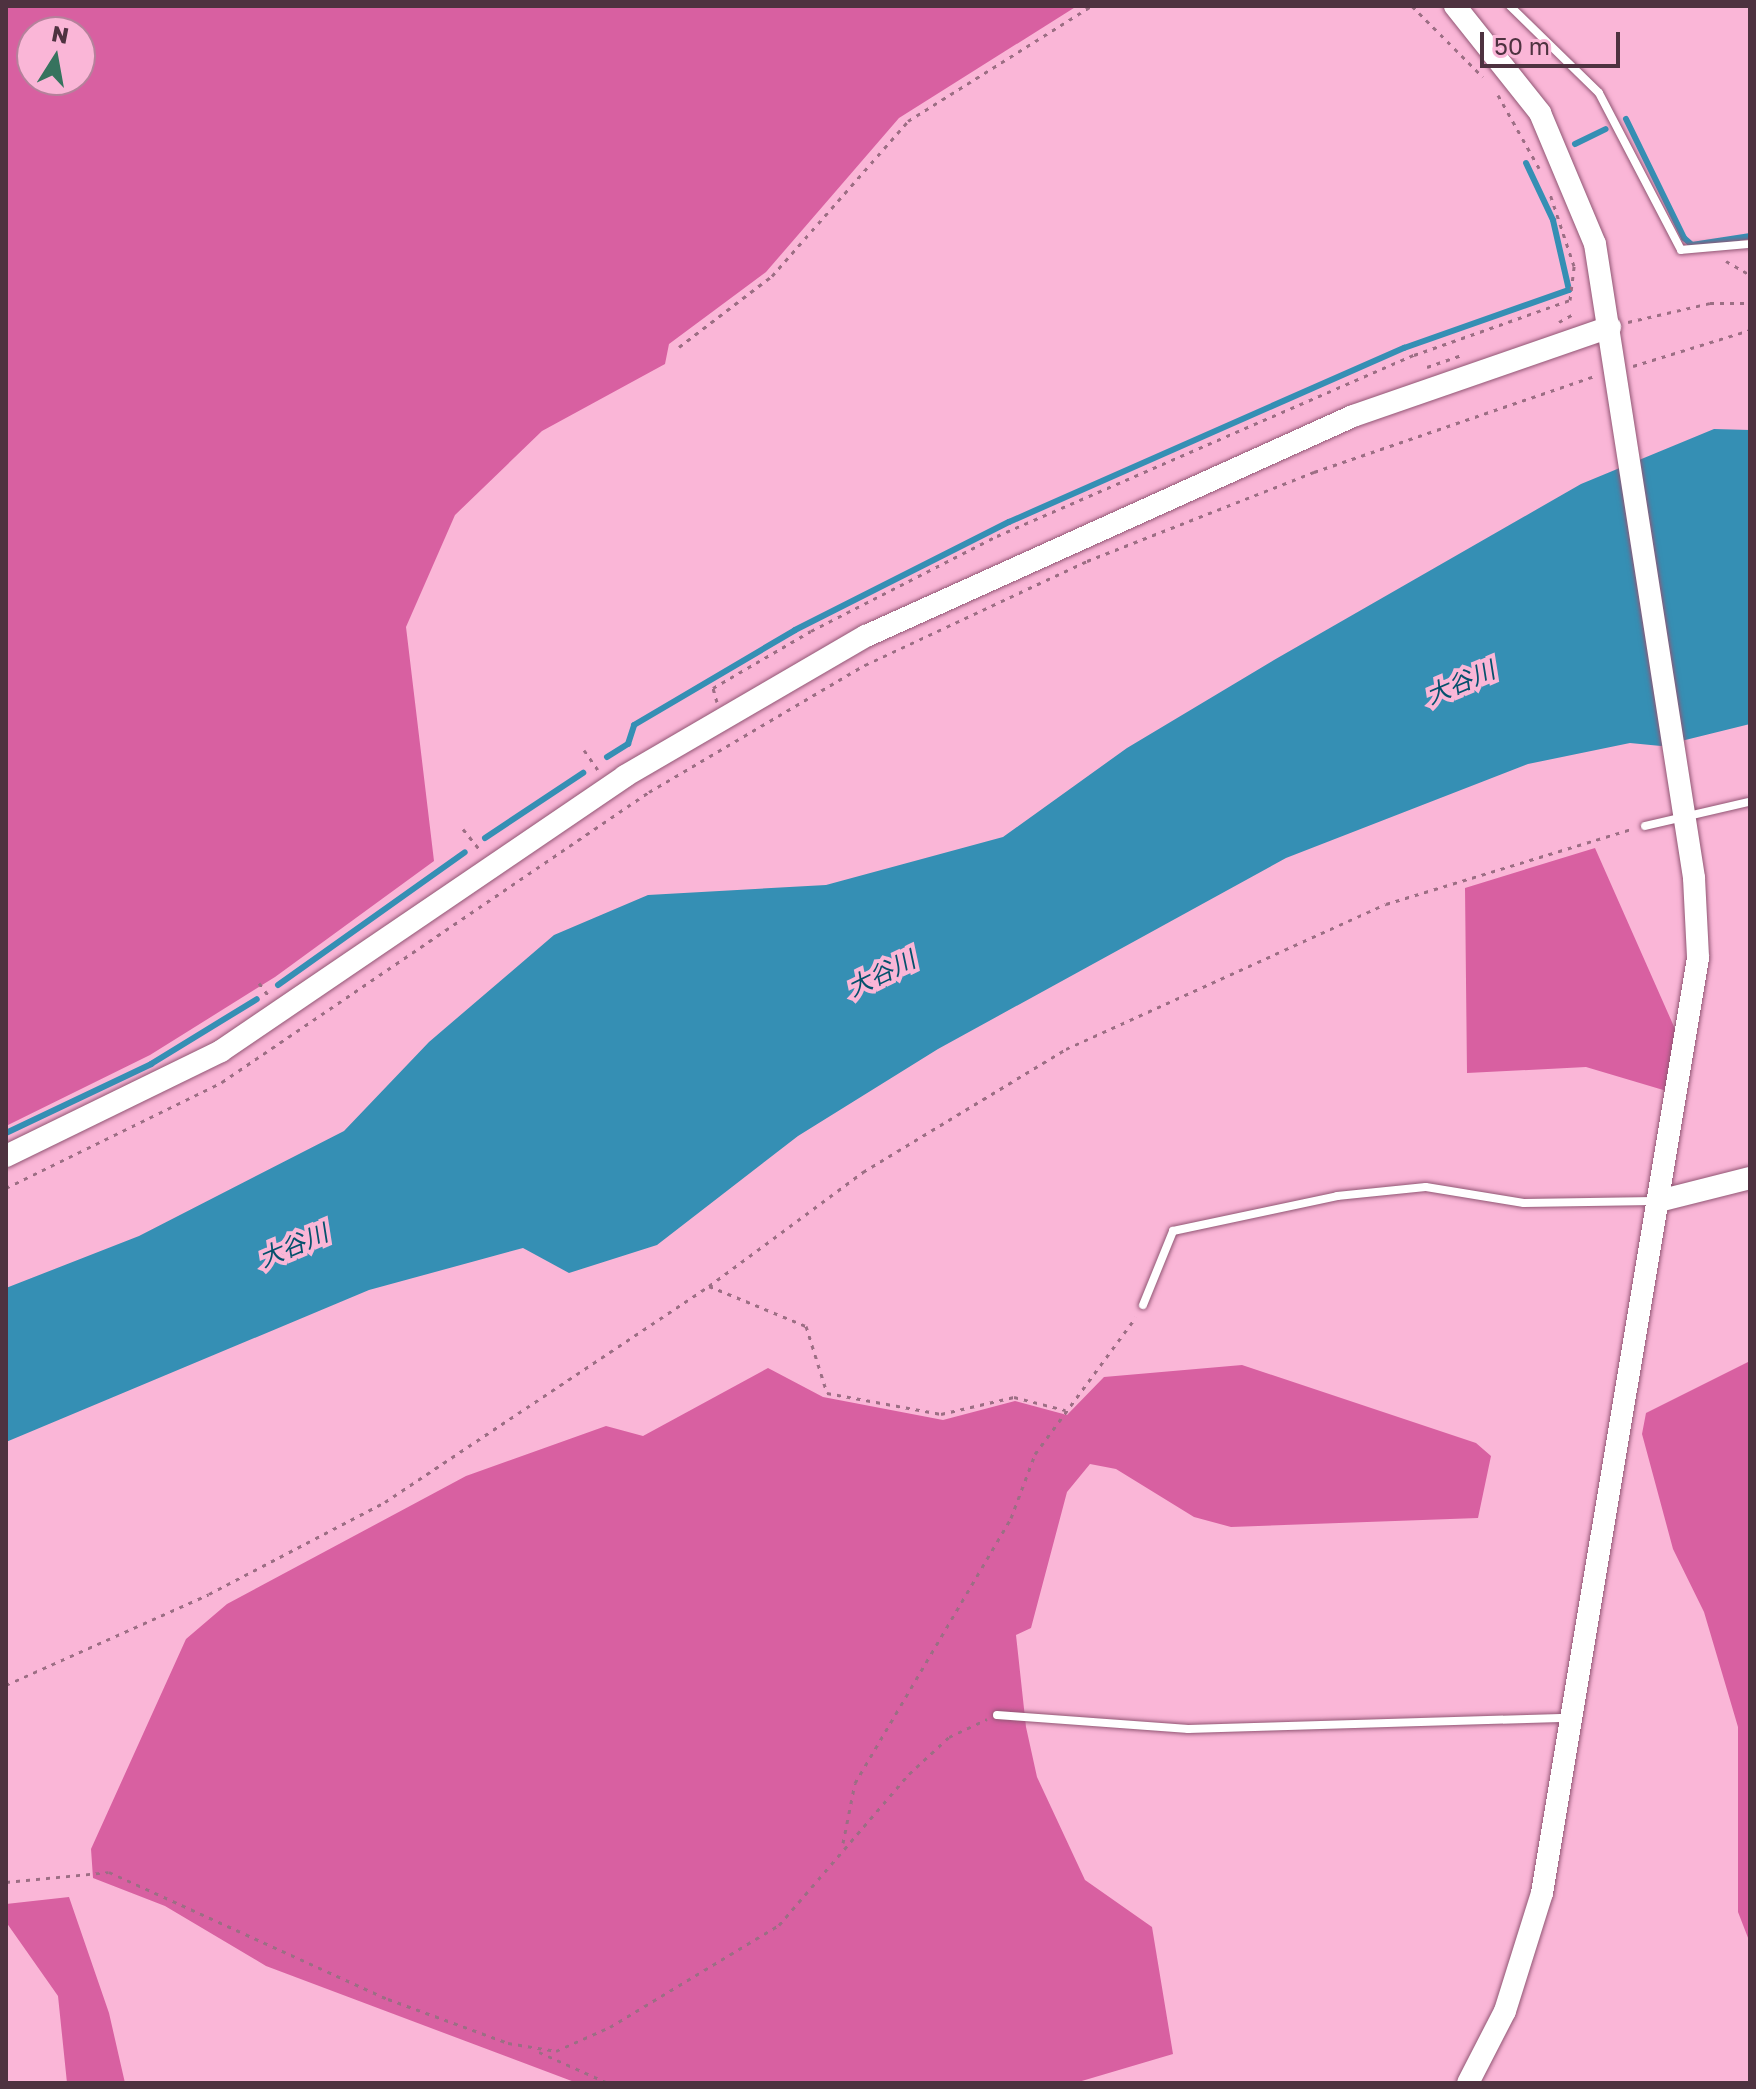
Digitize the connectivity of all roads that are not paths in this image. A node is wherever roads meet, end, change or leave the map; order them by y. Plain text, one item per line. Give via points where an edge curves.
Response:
1 (1455, 6) edge
2 (1510, 6) edge
3 (1750, 244) edge
4 (1610, 327) junction
5 (1748, 802) dead end
6 (1684, 814) junction
7 (1645, 826) road end
8 (6, 1156) edge
9 (1750, 1178) edge
10 (1663, 1200) junction
11 (1143, 1305) road end
12 (997, 1715) road end
13 (1569, 1718) junction
14 (1468, 2083) edge

1 - 4 street via 1516,77 1558,147 1595,244
2 - 3 lane via 1599,93 1681,250
4 - 6 street
4 - 8 street via 1422,389 1149,503 946,596 610,786 221,1051
5 - 6 lane
6 - 7 lane
6 - 10 street via 1698,958
9 - 10 street
10 - 11 lane via 1524,1203 1426,1187 1337,1196 1173,1231
10 - 13 street
12 - 13 lane via 1188,1729
13 - 14 street via 1533,1934 1505,2011

